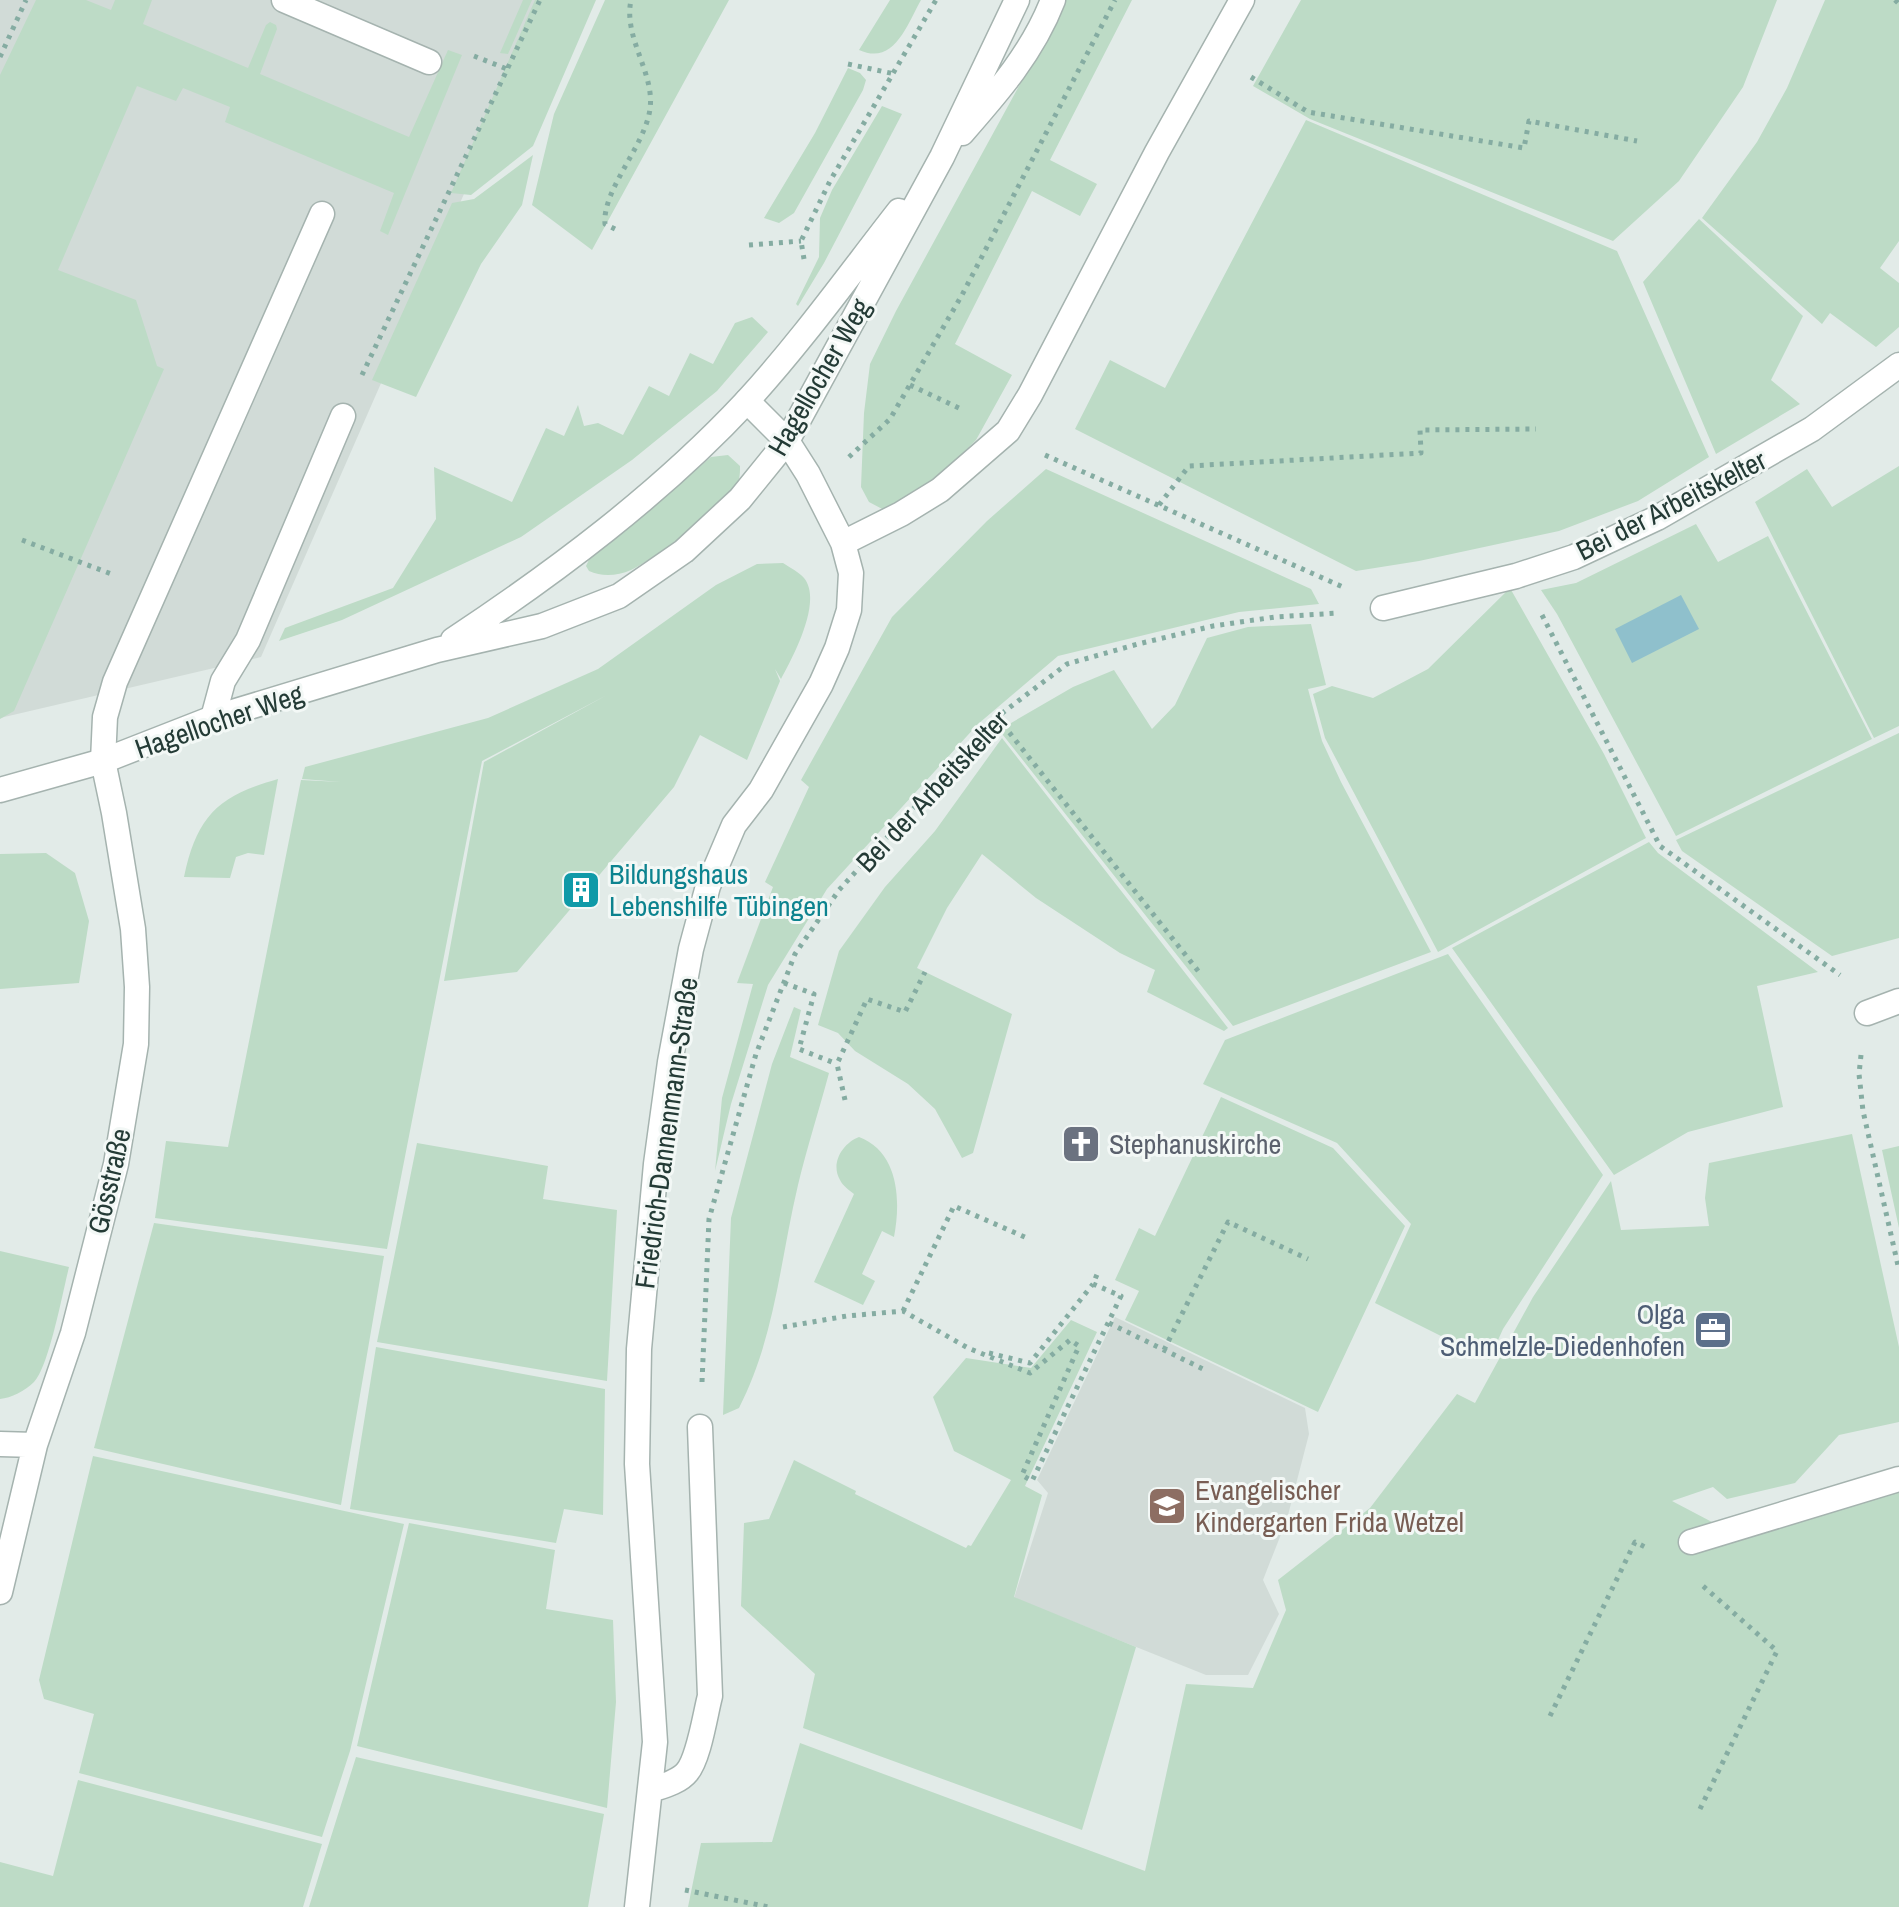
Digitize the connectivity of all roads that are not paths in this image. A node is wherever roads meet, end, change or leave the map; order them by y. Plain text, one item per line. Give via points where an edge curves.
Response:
1 (284, 0) edge
2 (1017, 0) edge
3 (1053, 0) edge
4 (1242, 0) edge
5 (429, 62) dead end
6 (942, 157) junction
7 (322, 214) dead end
8 (1899, 365) edge
9 (747, 401) junction
10 (343, 416) road end
11 (787, 441) junction
12 (843, 543) junction
13 (1383, 608) road end
14 (437, 650) junction
15 (213, 718) junction
16 (103, 761) junction
17 (0, 790) edge
18 (1899, 1001) edge
19 (1867, 1013) dead end
20 (700, 1427) road end
21 (0, 1444) edge
22 (35, 1445) junction
23 (1899, 1479) edge
24 (1691, 1542) dead end
25 (0, 1592) edge
26 (651, 1790) junction
27 (637, 1907) edge

1 - 5 street
2 - 6 street, Hagellocher Weg
3 - 6 street, Hagellocher Weg via 1026,54
4 - 12 street via 1008,431 940,490
6 - 9 street, Hagellocher Weg
6 - 11 street, Hagellocher Weg
7 - 16 street, Gösstraße via 115,682 105,717
8 - 13 street, Bei der Arbeitskelter via 1812,429 1657,518 1574,557
9 - 11 street, Friedrich-Dannenmann-Straße
9 - 14 street, Hagellocher Weg via 623,515 532,587
10 - 15 street via 248,640 223,681
11 - 12 street, Friedrich-Dannenmann-Straße
11 - 14 street, Hagellocher Weg via 740,499 684,551 619,596 542,626
12 - 26 street, Friedrich-Dannenmann-Straße via 851,573 849,610 837,648 800,723 734,825 708,886 670,1062 639,1349 637,1464 655,1742
14 - 15 street, Hagellocher Weg
15 - 16 street, Hagellocher Weg
16 - 17 street, Hagellocher Weg
16 - 22 street, Gösstraße via 133,929 136,1044 116,1164 73,1333
18 - 19 street
20 - 26 street via 710,1696 687,1772
21 - 22 street
22 - 25 street, Gösstraße
23 - 24 street
26 - 27 street, Friedrich-Dannenmann-Straße

